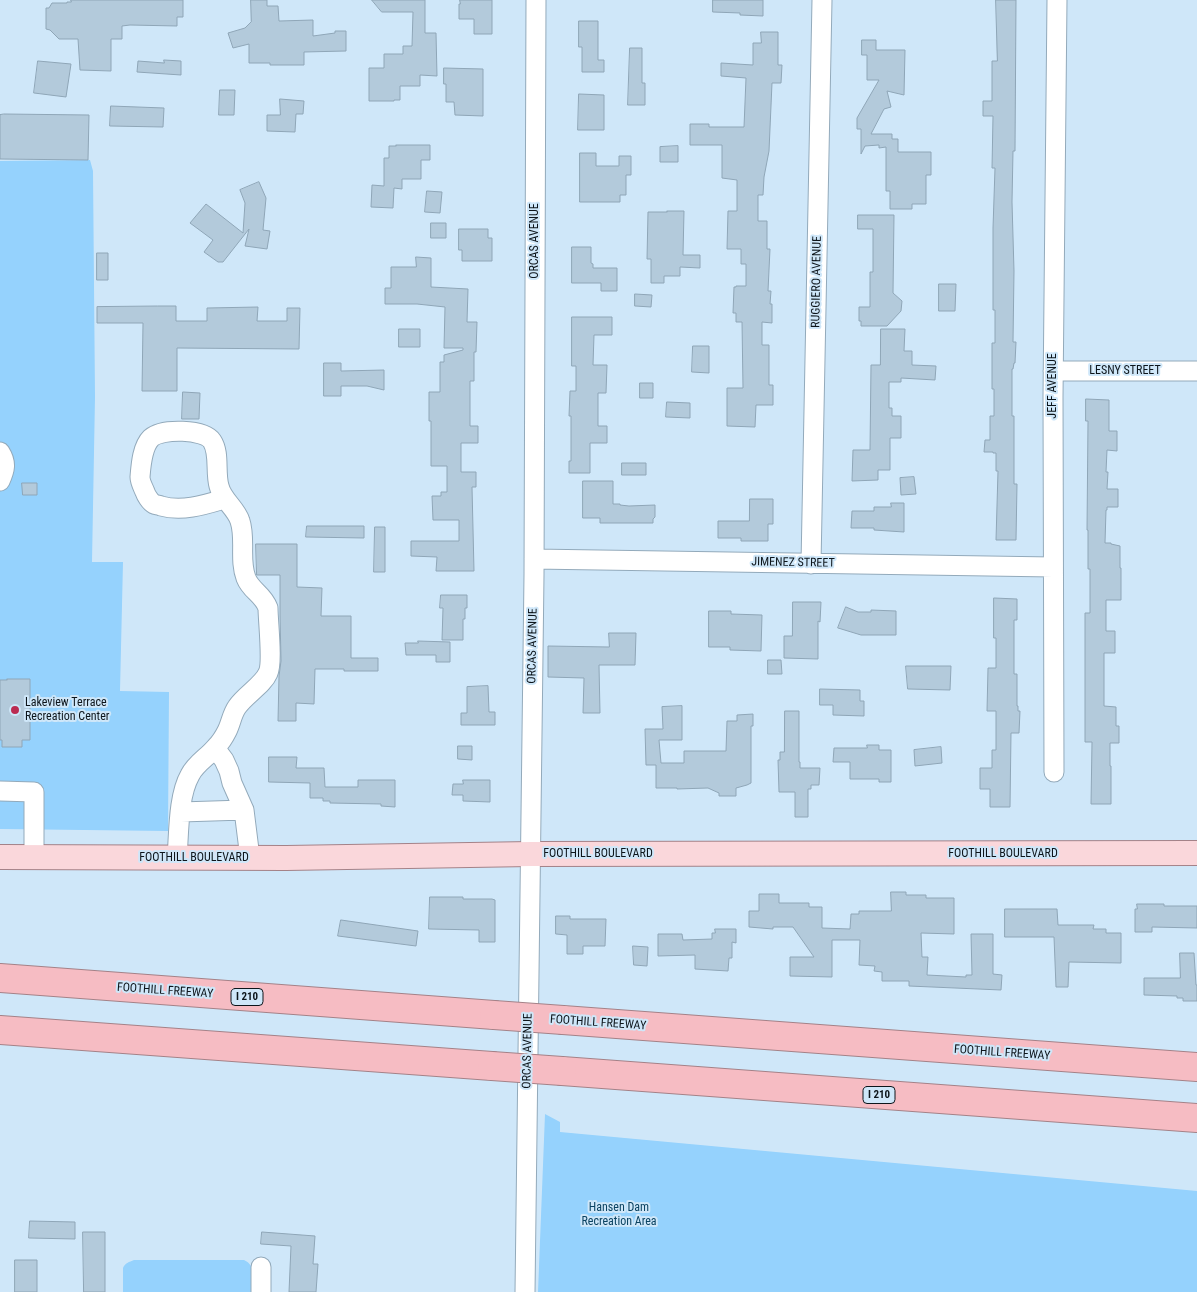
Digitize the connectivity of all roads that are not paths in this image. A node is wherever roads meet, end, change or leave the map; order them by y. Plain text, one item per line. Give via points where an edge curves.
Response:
1 (536, 0) edge
2 (822, 0) edge
3 (1057, 0) edge
4 (1053, 370) junction
5 (1197, 371) edge
6 (0, 452) edge
7 (0, 481) edge
8 (224, 499) junction
9 (534, 560) junction
10 (812, 564) junction
11 (1052, 567) junction
12 (215, 748) junction
13 (1054, 772) dead end
14 (0, 791) edge
15 (244, 810) junction
16 (181, 812) junction
17 (531, 854) junction
18 (1197, 854) edge
19 (0, 856) edge
20 (34, 857) junction
21 (177, 858) junction
22 (250, 858) junction
23 (0, 978) edge
24 (0, 1030) edge
25 (1197, 1067) edge
26 (1197, 1118) edge
27 (261, 1267) dead end
28 (261, 1292) edge
29 (525, 1292) edge

1 - 9 street, ORCAS AVENUE
2 - 10 street, RUGGIERO AVENUE
3 - 4 street, JEFF AVENUE
4 - 5 street, LESNY STREET
4 - 11 street, JEFF AVENUE
6 - 7 street via 4,459
8 - 8 street via 217,479 216,448 211,439 174,431 151,438 144,451 140,480 154,504 182,508
8 - 12 street via 240,521 246,577 268,608 270,662 268,673 240,702
9 - 10 street, JIMENEZ STREET
9 - 17 street, ORCAS AVENUE
10 - 11 street, JIMENEZ STREET
11 - 13 street, JEFF AVENUE
12 - 15 street via 224,760
12 - 16 street via 190,774
14 - 20 street via 34,792
15 - 16 street
15 - 22 street
16 - 21 street
17 - 18 main road, FOOTHILL BOULEVARD
17 - 22 main road, FOOTHILL BOULEVARD
17 - 29 street, ORCAS AVENUE
19 - 20 main road, FOOTHILL BOULEVARD
20 - 21 main road, FOOTHILL BOULEVARD
21 - 22 main road, FOOTHILL BOULEVARD
23 - 25 highway, FOOTHILL FREEWAY / I 210, bridge
24 - 26 highway, I 210, bridge
27 - 28 street

